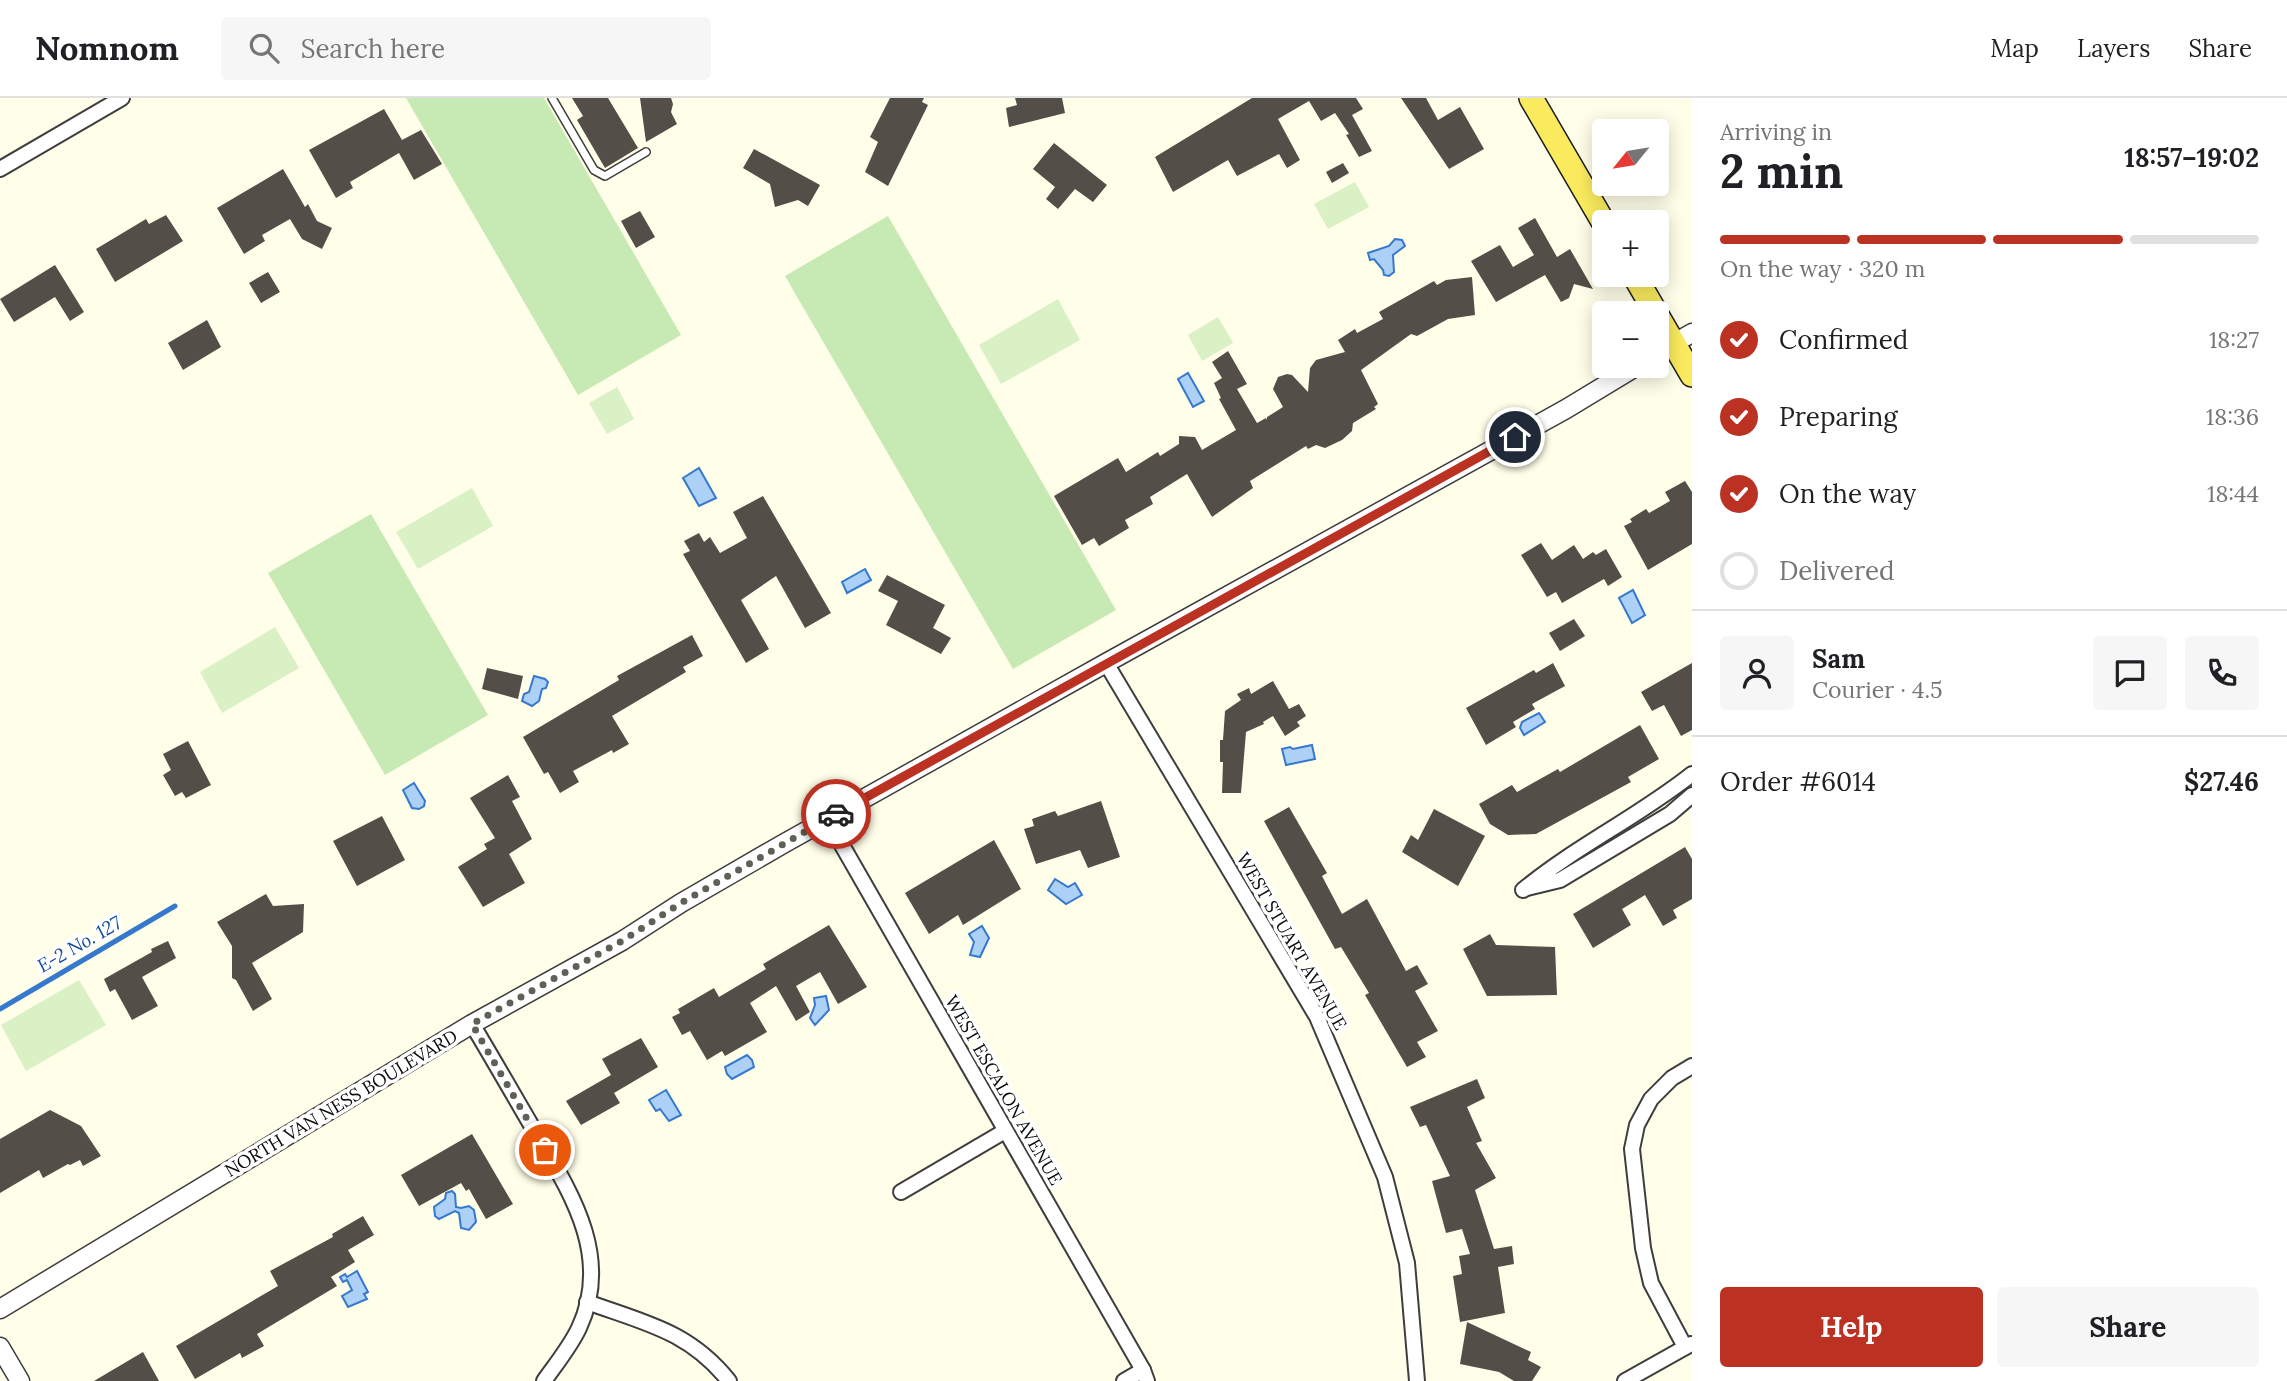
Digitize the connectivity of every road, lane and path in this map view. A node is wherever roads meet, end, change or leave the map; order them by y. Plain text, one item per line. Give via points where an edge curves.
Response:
1 (122, 98) edge
2 (552, 98) edge
3 (1531, 98) edge
4 (646, 152) dead end
5 (0, 169) edge
6 (1596, 210) edge
7 (1674, 343) edge
8 (1692, 375) edge
9 (1617, 378) edge
10 (1106, 663) junction
11 (1692, 775) edge
12 (1692, 795) edge
13 (1665, 796) junction
14 (1674, 810) junction
15 (827, 819) junction
16 (1589, 843) junction
17 (1598, 857) junction
18 (472, 1024) junction
19 (1692, 1066) edge
20 (1005, 1131) junction
21 (901, 1192) dead end
22 (587, 1302) junction
23 (0, 1308) edge
24 (1689, 1345) edge
25 (0, 1347) edge
26 (1145, 1375) edge
27 (20, 1381) edge
28 (544, 1381) edge
29 (729, 1381) edge
30 (1124, 1381) edge
31 (1416, 1381) edge
32 (1625, 1381) edge

1 - 5 street
2 - 4 lane via 594,170 605,176
3 - 6 main road
7 - 8 main road
9 - 10 street, NORTH VAN NESS BOULEVARD
10 - 15 street, NORTH VAN NESS BOULEVARD
10 - 31 street, WEST STUART AVENUE via 1317,1017 1385,1177 1407,1263
11 - 13 street
12 - 14 street
13 - 14 street
13 - 16 street
14 - 17 street
15 - 18 street, NORTH VAN NESS BOULEVARD
15 - 20 street, WEST ESCALON AVENUE
16 - 17 street
16 - 17 street via 1522,890 1560,880
18 - 22 street via 580,1214 591,1280
18 - 23 street, NORTH VAN NESS BOULEVARD
19 - 24 street via 1651,1099 1637,1125 1632,1149 1651,1283
20 - 21 street
20 - 26 street, WEST ESCALON AVENUE
22 - 28 street via 580,1327
22 - 29 street via 688,1342
24 - 32 street
25 - 27 street
26 - 30 street

